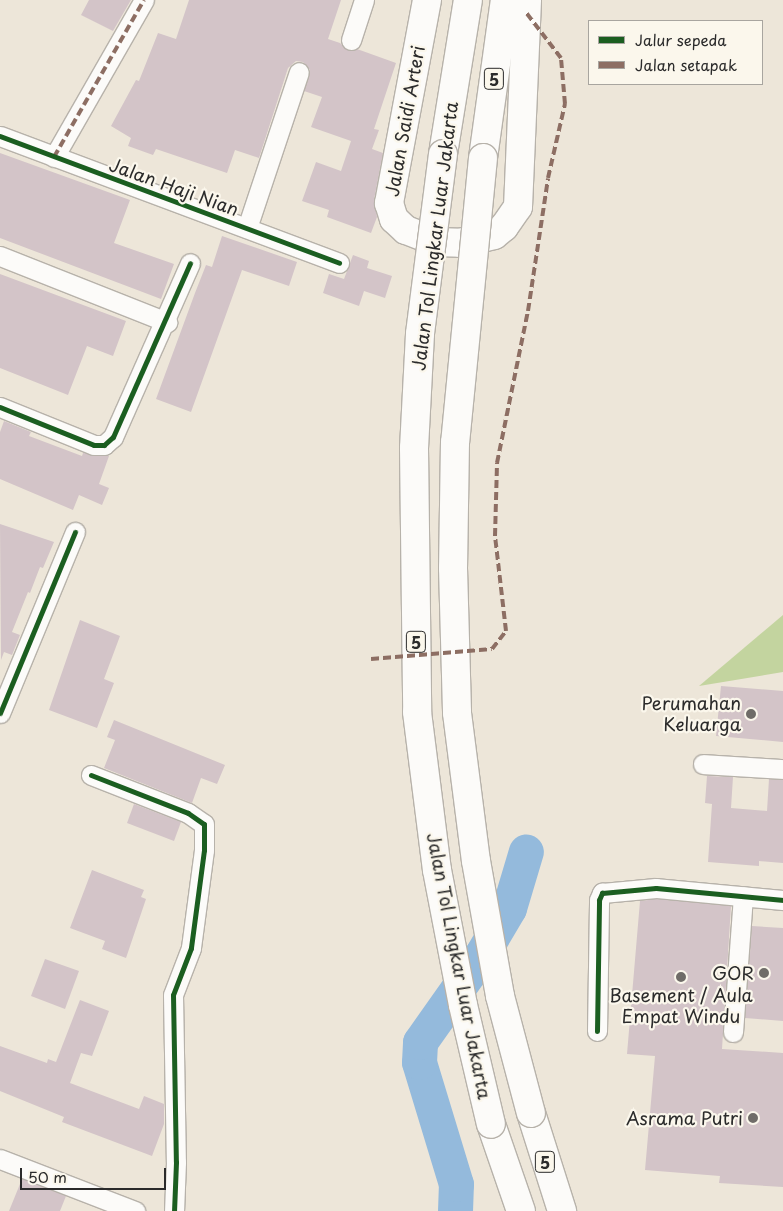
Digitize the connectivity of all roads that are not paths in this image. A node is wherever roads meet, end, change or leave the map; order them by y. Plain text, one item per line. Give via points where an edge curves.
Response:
1 (144, 0) edge
2 (364, 0) edge
3 (426, 0) edge
4 (468, 0) edge
5 (505, 0) edge
6 (527, 0) edge
7 (351, 40) dead end
8 (299, 72) dead end
9 (0, 136) edge
10 (54, 157) junction
11 (247, 228) junction
12 (0, 256) edge
13 (339, 263) dead end
14 (190, 264) dead end
15 (167, 322) junction
16 (0, 407) edge
17 (76, 532) dead end
18 (0, 713) edge
19 (703, 764) dead end
20 (783, 770) edge
21 (91, 775) dead end
22 (743, 896) junction
23 (783, 900) edge
24 (597, 1031) dead end
25 (733, 1032) dead end
26 (0, 1159) edge
27 (135, 1211) edge
28 (174, 1211) edge
29 (521, 1211) edge
30 (562, 1211) edge

1 - 10 street
2 - 7 street
3 - 6 main road, Jalan Saidi Arteri via 389,203 394,219 406,230 437,242 460,243 494,235 504,228 518,207
4 - 29 main road, Jalan Tol Lingkar Luar Jakarta / 5, bridge via 443,154 420,334 414,438 417,712 437,870 463,1004 491,1124
5 - 30 main road, Jalan Tol Lingkar Luar Jakarta / 5, bridge via 483,158 455,442 453,568 457,713 476,861 500,996 530,1113
8 - 11 street
9 - 10 street, Jalan Haji Nian
10 - 11 street, Jalan Haji Nian
11 - 13 street, Jalan Haji Nian
12 - 15 street
14 - 15 street
15 - 16 street via 113,436 104,445 94,445
17 - 18 street
19 - 20 street
21 - 28 street via 188,813 204,824 204,850 191,948 173,995
22 - 23 street
22 - 24 street via 656,888 602,893 599,900
22 - 25 street
26 - 27 street

